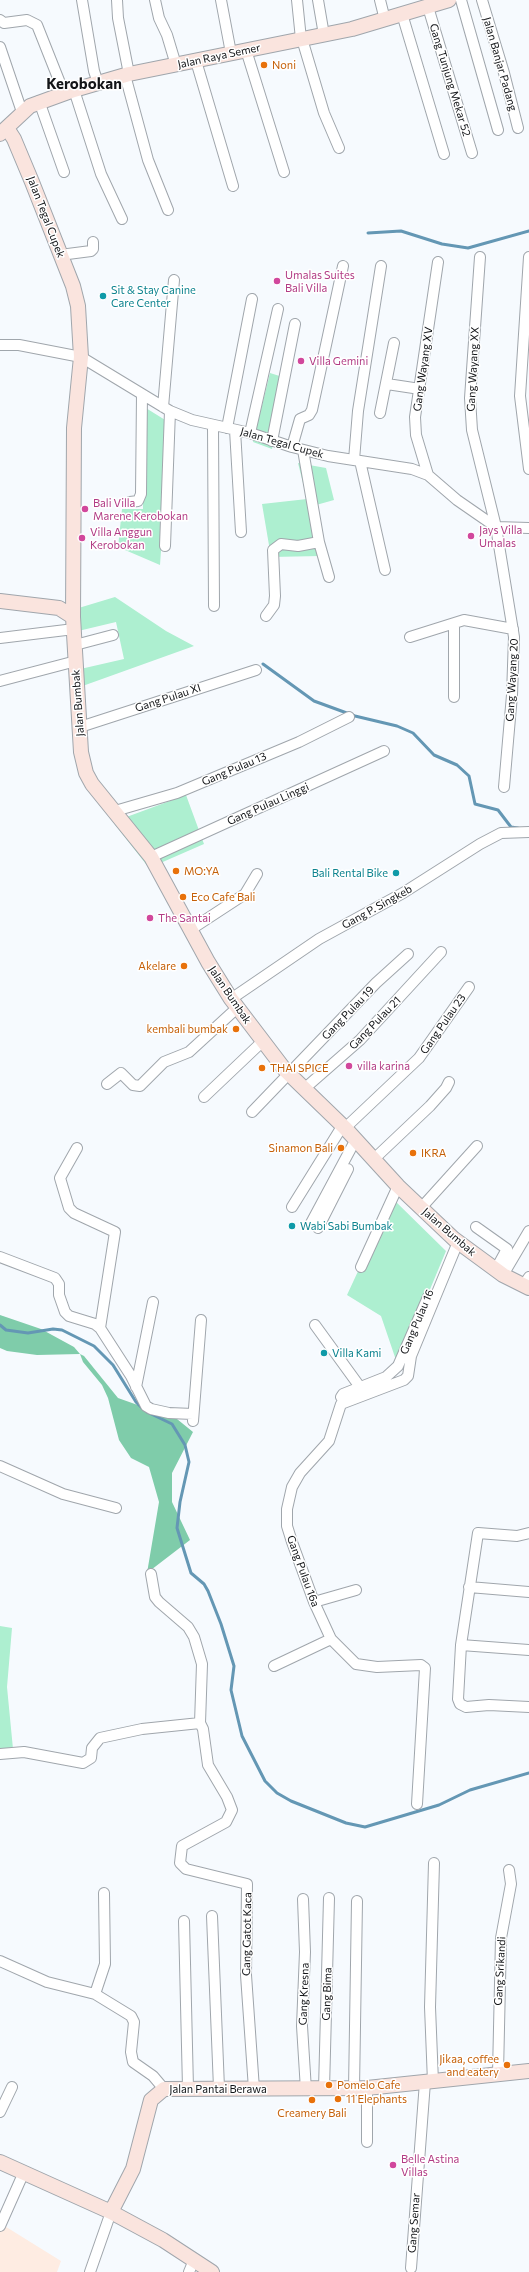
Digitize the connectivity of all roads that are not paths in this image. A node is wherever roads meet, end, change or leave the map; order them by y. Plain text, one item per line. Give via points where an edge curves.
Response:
1 (82, 0) edge
2 (118, 0) edge
3 (155, 0) edge
4 (221, 0) edge
5 (297, 0) edge
6 (318, 0) edge
7 (380, 0) edge
8 (449, 0) edge
9 (461, 0) edge
10 (482, 0) edge
11 (431, 4) edge
12 (402, 14) junction
13 (0, 20) edge
14 (385, 20) junction
15 (324, 35) junction
16 (302, 39) junction
17 (0, 47) edge
18 (246, 50) junction
19 (231, 53) junction
20 (196, 60) junction
21 (176, 65) junction
22 (127, 75) junction
23 (98, 83) junction
24 (69, 91) junction
25 (39, 101) junction
26 (22, 112) junction
27 (518, 128) dead end
28 (2, 130) edge
29 (498, 130) dead end
30 (339, 148) dead end
31 (472, 153) dead end
32 (444, 154) dead end
33 (64, 172) dead end
34 (284, 172) dead end
35 (233, 186) dead end
36 (168, 210) dead end
37 (122, 219) dead end
38 (93, 242) dead end
39 (60, 255) junction
40 (480, 257) dead end
41 (529, 257) edge
42 (438, 262) dead end
43 (343, 266) dead end
44 (380, 266) dead end
45 (174, 280) dead end
46 (252, 298) dead end
47 (278, 309) dead end
48 (295, 324) dead end
49 (394, 343) dead end
50 (0, 344) edge
51 (81, 357) junction
52 (387, 384) junction
53 (420, 389) junction
54 (142, 394) junction
55 (167, 409) junction
56 (380, 413) dead end
57 (214, 426) junction
58 (231, 429) junction
59 (250, 432) junction
60 (272, 441) junction
61 (292, 447) junction
62 (303, 450) junction
63 (357, 460) junction
64 (529, 469) edge
65 (428, 475) junction
66 (130, 502) dead end
67 (496, 527) junction
68 (529, 528) edge
69 (241, 532) dead end
70 (319, 542) junction
71 (165, 546) dead end
72 (385, 570) dead end
73 (329, 577) dead end
74 (0, 601) edge
75 (214, 606) dead end
76 (266, 616) dead end
77 (74, 623) junction
78 (454, 624) junction
79 (513, 629) junction
80 (113, 635) dead end
81 (410, 637) dead end
82 (0, 638) edge
83 (75, 645) junction
84 (76, 661) junction
85 (256, 670) dead end
86 (0, 681) edge
87 (454, 697) dead end
88 (349, 717) dead end
89 (80, 727) junction
90 (384, 751) dead end
91 (504, 786) dead end
92 (115, 811) junction
93 (529, 832) edge
94 (151, 857) junction
95 (257, 874) dead end
96 (190, 930) junction
97 (441, 952) dead end
98 (408, 954) dead end
99 (469, 987) dead end
100 (234, 1003) junction
101 (263, 1042) junction
102 (289, 1074) junction
103 (449, 1082) dead end
104 (107, 1084) dead end
105 (304, 1089) junction
106 (204, 1097) dead end
107 (252, 1112) dead end
108 (344, 1127) junction
109 (359, 1141) junction
110 (477, 1146) dead end
111 (77, 1148) dead end
112 (374, 1159) junction
113 (398, 1186) junction
114 (292, 1207) dead end
115 (421, 1208) junction
116 (315, 1226) dead end
117 (476, 1227) dead end
118 (529, 1231) edge
119 (456, 1240) junction
120 (0, 1257) edge
121 (361, 1267) dead end
122 (500, 1272) junction
123 (527, 1284) edge
124 (153, 1302) dead end
125 (202, 1320) dead end
126 (315, 1325) dead end
127 (100, 1328) junction
128 (136, 1387) junction
129 (360, 1387) junction
130 (341, 1398) dead end
131 (0, 1466) edge
132 (116, 1508) dead end
133 (529, 1533) edge
134 (151, 1574) dead end
135 (468, 1587) junction
136 (356, 1590) dead end
137 (529, 1592) edge
138 (314, 1602) junction
139 (331, 1639) junction
140 (461, 1645) junction
141 (529, 1650) edge
142 (274, 1666) dead end
143 (529, 1707) edge
144 (200, 1723) junction
145 (0, 1754) edge
146 (417, 1804) dead end
147 (434, 1863) dead end
148 (509, 1870) dead end
149 (104, 1893) dead end
150 (329, 1898) dead end
151 (303, 1899) dead end
152 (357, 1901) dead end
153 (212, 1916) dead end
154 (184, 1920) dead end
155 (0, 1961) edge
156 (95, 1994) junction
157 (529, 2071) edge
158 (498, 2073) junction
159 (429, 2082) junction
160 (12, 2087) dead end
161 (188, 2088) junction
162 (219, 2088) junction
163 (361, 2088) junction
164 (164, 2089) junction
165 (254, 2089) junction
166 (324, 2089) junction
167 (306, 2090) junction
168 (0, 2112) edge
169 (367, 2142) dead end
170 (0, 2162) edge
171 (24, 2172) junction
172 (111, 2212) junction
173 (0, 2226) edge
174 (192, 2266) edge
175 (411, 2268) dead end
176 (90, 2272) edge
177 (212, 2272) edge

1 - 23 street
2 - 22 street via 118,18
3 - 21 street
4 - 19 street
5 - 16 street
6 - 15 street
7 - 14 street
8 - 11 street, Jalan Raya Semer
9 - 29 street
10 - 27 street, Jalan Banjar Padang
11 - 12 street, Jalan Raya Semer
11 - 31 street, Gang Tunjung Mekar 52
12 - 14 street, Jalan Raya Semer
12 - 32 street
13 - 24 street via 4,23 26,20 37,25
14 - 15 street, Jalan Raya Semer
15 - 16 street, Jalan Raya Semer
16 - 18 street, Jalan Raya Semer
16 - 30 street via 324,112
17 - 26 street
18 - 19 street, Jalan Raya Semer
18 - 34 street
19 - 20 street, Jalan Raya Semer
20 - 21 street, Jalan Raya Semer
20 - 35 street
21 - 22 street, Jalan Raya Semer
22 - 23 street, Jalan Raya Semer
22 - 36 street via 148,160
23 - 24 street, Jalan Raya Semer
24 - 25 street, Jalan Raya Semer
24 - 37 street via 101,174
25 - 26 street, Jalan Raya Semer
25 - 33 street
26 - 28 street, Jalan Raya Semer
28 - 39 street, Jalan Tegal Cupek via 19,151
38 - 39 street via 91,251
39 - 51 street, Jalan Tegal Cupek via 78,306
40 - 67 street, Gang Wayang XX via 470,398 472,430
41 - 64 street via 520,396
42 - 53 street, Gang Wayang XV
43 - 61 street via 312,410 309,415 300,419
44 - 63 street via 358,412
45 - 55 street
46 - 58 street
47 - 59 street
48 - 60 street
49 - 52 street
50 - 51 street, Jalan Tegal Cupek via 19,345
51 - 54 street, Jalan Tegal Cupek
51 - 77 street, Jalan Tegal Cupek via 74,428
52 - 53 street
52 - 56 street
53 - 65 street, Gang Wayang XV via 415,426
54 - 55 street, Jalan Tegal Cupek
54 - 66 street via 141,494 138,501
55 - 57 street, Jalan Tegal Cupek
55 - 71 street
57 - 58 street, Jalan Tegal Cupek
57 - 75 street
58 - 59 street, Jalan Tegal Cupek
58 - 69 street
59 - 60 street, Jalan Tegal Cupek
60 - 61 street, Jalan Tegal Cupek
61 - 62 street, Jalan Tegal Cupek
62 - 63 street, Jalan Tegal Cupek
62 - 70 street
63 - 65 street, Jalan Tegal Cupek via 412,469
63 - 72 street
65 - 67 street, Jalan Tegal Cupek via 457,500
67 - 68 street
67 - 79 street, Gang Wayang 20
70 - 73 street
70 - 76 street via 298,546 281,544 273,550 275,596 274,605
74 - 77 street via 59,608
77 - 82 street
77 - 83 street, Jalan Bumbak
78 - 79 street via 471,620
78 - 81 street
78 - 87 street
79 - 91 street, Gang Wayang 20 via 512,694
80 - 83 street
83 - 84 street, Jalan Bumbak
84 - 86 street
84 - 89 street, Jalan Bumbak
85 - 89 street, Gang Pulau XI
88 - 92 street, Gang Pulau 13 via 299,742 177,793
89 - 92 street, Jalan Bumbak via 81,752 86,773
90 - 94 street, Gang Pulau Linggi
92 - 94 street, Jalan Bumbak
93 - 100 street, Gang P. Singkeb via 501,834 480,844 403,893 319,940
94 - 96 street, Jalan Bumbak
95 - 96 street via 245,894
96 - 100 street, Jalan Bumbak
97 - 105 street, Gang Pulau 21 via 365,1036
98 - 102 street, Gang Pulau 19 via 376,983
99 - 108 street, Gang Pulau 23 via 419,1058
100 - 101 street, Jalan Bumbak
100 - 104 street, Gang P. Singkeb via 189,1052 164,1062 140,1086 134,1085 121,1073
101 - 102 street, Jalan Bumbak
101 - 106 street
102 - 105 street, Jalan Bumbak
102 - 107 street, Gang Pulau 19
103 - 112 street via 430,1106
105 - 108 street, Jalan Bumbak
108 - 109 street, Jalan Bumbak
108 - 114 street, Gang Pulau 23
109 - 112 street, Jalan Bumbak
109 - 116 street
110 - 115 street
111 - 127 street via 60,1178 69,1208 74,1213 115,1232
112 - 113 street, Jalan Bumbak
113 - 115 street, Jalan Bumbak
113 - 121 street
115 - 119 street, Jalan Bumbak
117 - 122 street via 507,1249
118 - 122 street
119 - 122 street, Jalan Bumbak
119 - 129 street, Gang Pulau 16 via 398,1366 386,1377
119 - 138 street, Gang Pulau 16a via 411,1356 408,1376 404,1380 342,1404 329,1441 300,1473 292,1487 287,1509 287,1526
120 - 127 street via 55,1278 59,1284 59,1295 65,1312
122 - 123 street, Jalan Bumbak
124 - 128 street
125 - 128 street via 193,1418 151,1409 142,1402
126 - 129 street
127 - 128 street
129 - 130 street, Gang Pulau 16 via 343,1394
131 - 132 street via 63,1494
133 - 135 street via 517,1536 478,1533
134 - 144 street via 155,1597 188,1626 194,1637 202,1664
135 - 137 street
135 - 140 street
136 - 138 street
138 - 139 street, Gang Pulau 16a
139 - 142 street
139 - 146 street via 356,1664 377,1667 421,1665 425,1668
140 - 141 street
140 - 143 street via 460,1704 466,1707
144 - 145 street via 142,1729 100,1738 92,1748 91,1758 83,1763 24,1752
144 - 165 street, Gang Gatot Kaca via 208,1765 232,1810 226,1822 182,1846 179,1859 186,1869 247,1884 246,1975
147 - 159 street, Gang Semar
148 - 158 street, Gang Srikandi via 510,1895 501,1938
149 - 156 street via 105,1964
150 - 166 street, Gang Bima
151 - 167 street, Gang Kresna via 305,1952 302,2026
152 - 163 street
153 - 162 street
154 - 161 street
155 - 156 street via 47,1982
156 - 164 street via 131,2016 134,2022 131,2052 133,2062 153,2076
157 - 158 street, Jalan Pantai Berawa
158 - 159 street, Jalan Pantai Berawa
159 - 163 street, Jalan Pantai Berawa
159 - 175 street, Gang Semar
160 - 168 street
161 - 162 street, Jalan Pantai Berawa
161 - 164 street, Jalan Pantai Berawa
162 - 165 street, Jalan Pantai Berawa
163 - 166 street, Jalan Pantai Berawa
163 - 169 street
164 - 172 street, Jalan Pantai Berawa via 151,2100 133,2169
165 - 167 street, Jalan Pantai Berawa
166 - 167 street, Jalan Pantai Berawa
170 - 171 street
171 - 172 street
171 - 173 street
172 - 174 street
172 - 176 street
174 - 177 street

